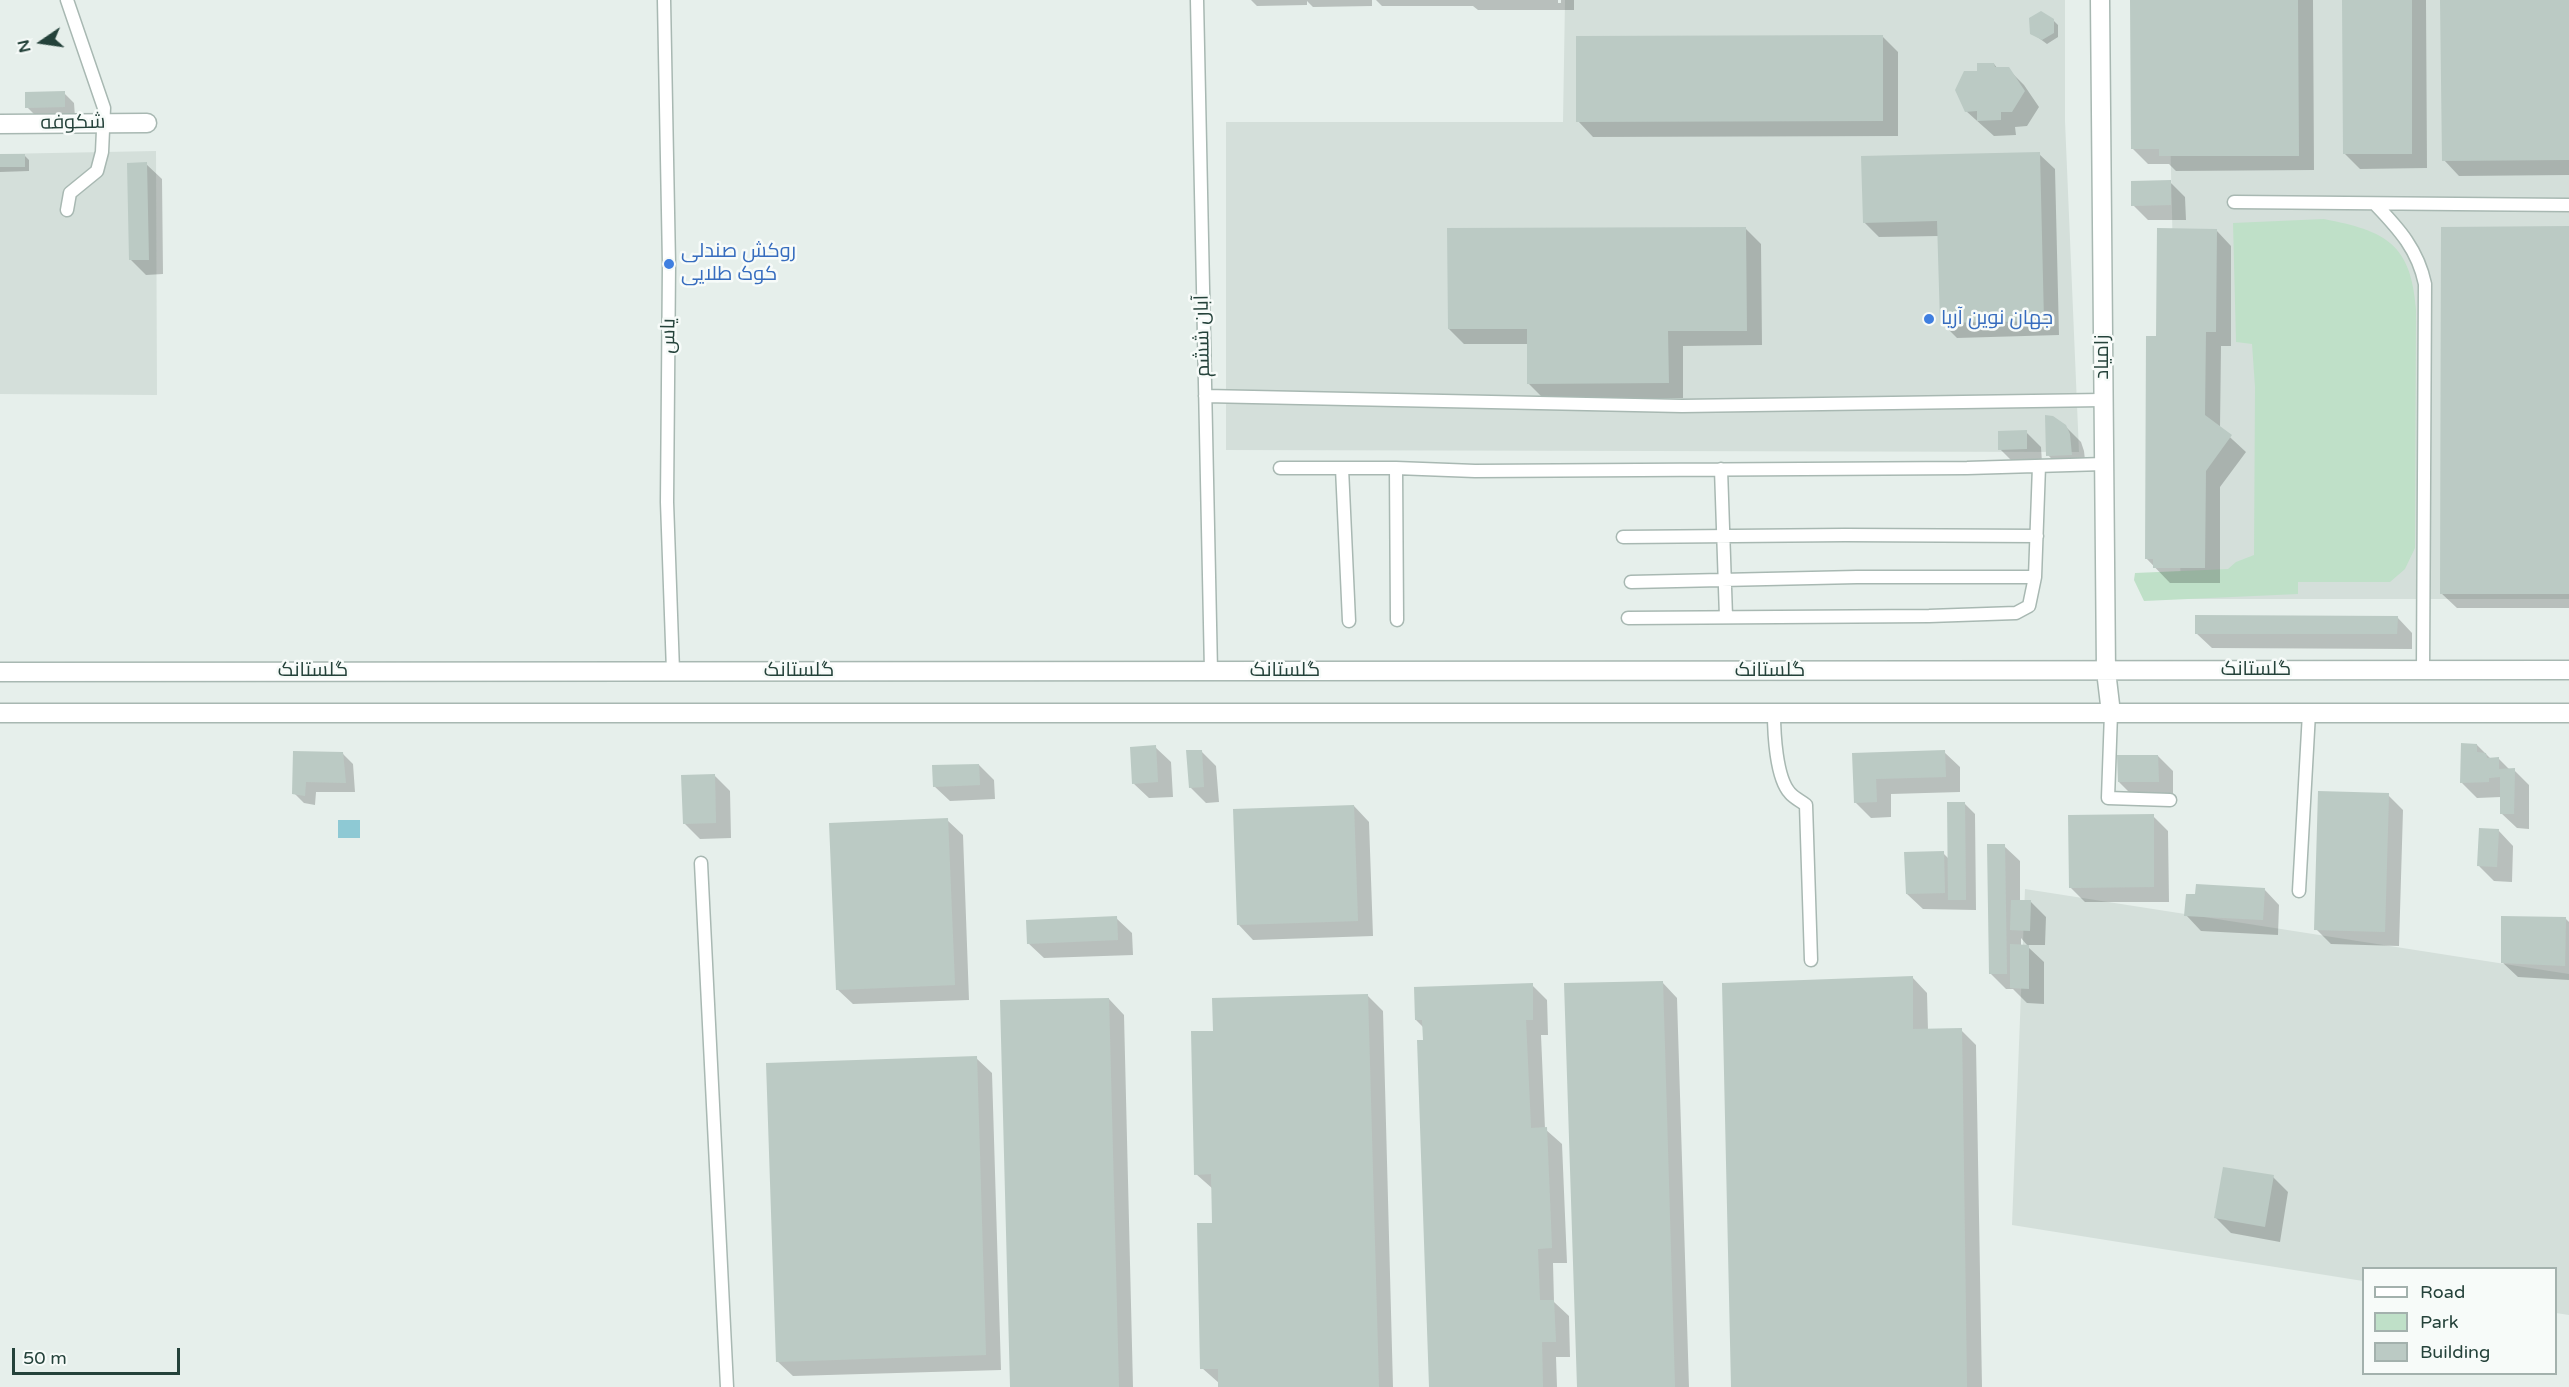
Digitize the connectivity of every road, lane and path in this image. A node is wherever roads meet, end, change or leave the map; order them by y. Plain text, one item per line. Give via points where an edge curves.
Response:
1 (67, 0) edge
2 (664, 0) edge
3 (1197, 0) edge
4 (2100, 0) edge
5 (102, 123) junction
6 (147, 123) dead end
7 (0, 124) edge
8 (2234, 202) dead end
9 (2376, 205) junction
10 (2569, 205) edge
11 (67, 210) dead end
12 (1205, 396) junction
13 (2103, 400) junction
14 (2104, 464) junction
15 (2039, 466) junction
16 (1280, 468) dead end
17 (1342, 468) junction
18 (1396, 468) junction
19 (1721, 469) junction
20 (1724, 536) junction
21 (2037, 536) junction
22 (1623, 537) dead end
23 (2035, 577) junction
24 (1631, 582) dead end
25 (1726, 582) junction
26 (1726, 617) junction
27 (1628, 618) dead end
28 (1397, 620) dead end
29 (1349, 621) dead end
30 (2106, 670) junction
31 (2423, 670) junction
32 (2569, 670) edge
33 (673, 671) junction
34 (1211, 671) junction
35 (0, 672) edge
36 (0, 712) edge
37 (1774, 713) junction
38 (2111, 713) junction
39 (2309, 713) junction
40 (2569, 713) edge
41 (2170, 800) dead end
42 (701, 863) dead end
43 (2299, 891) dead end
44 (1810, 960) dead end
45 (727, 1387) edge

1 - 5 lane via 104,108
2 - 33 lane, یاس via 669,264 667,502
3 - 12 lane, آبان ششم
4 - 13 street, زامیاد
5 - 6 street, شکوفه
5 - 7 street, شکوفه
5 - 11 lane via 98,171 70,193
8 - 9 lane
9 - 10 lane
9 - 31 lane via 2405,235 2422,267 2425,284
12 - 13 lane via 1682,406
12 - 34 lane, آبان ششم
13 - 14 street, زامیاد
14 - 15 lane
14 - 30 street, زامیاد
15 - 19 lane
15 - 21 lane
16 - 17 lane
17 - 18 lane
17 - 29 lane
18 - 19 lane
18 - 28 lane
19 - 20 lane
20 - 21 lane
20 - 22 lane
20 - 25 lane
21 - 23 lane
23 - 25 lane
23 - 26 lane via 2029,606 2016,614
24 - 25 lane
25 - 26 lane
26 - 27 lane
30 - 31 street, گلستانک
30 - 34 street, گلستانک
30 - 38 street, زامیاد
31 - 32 street, گلستانک
33 - 34 street, گلستانک
33 - 35 street, گلستانک
36 - 37 street
37 - 38 street
37 - 44 lane via 1779,766 1789,792 1806,805
38 - 39 street
38 - 41 lane via 2108,798
39 - 40 street
39 - 43 lane
42 - 45 lane

